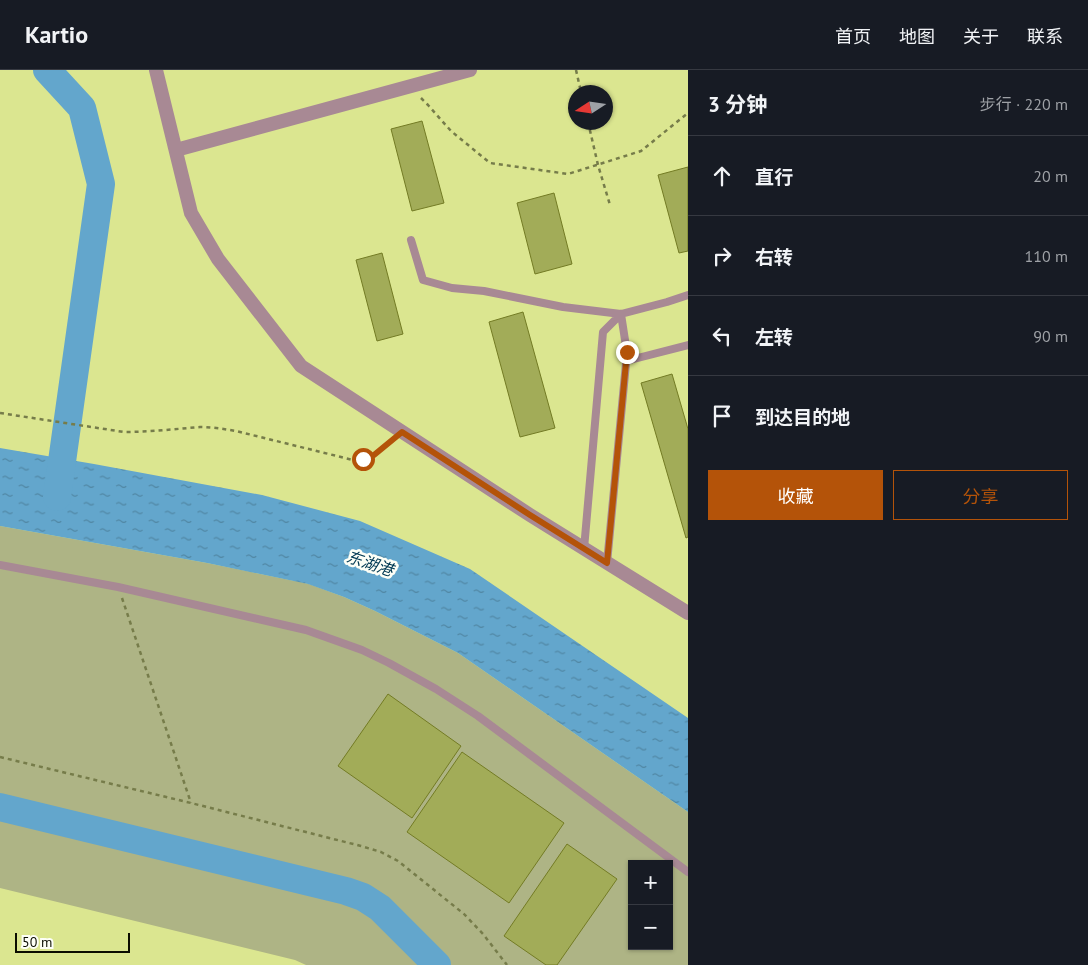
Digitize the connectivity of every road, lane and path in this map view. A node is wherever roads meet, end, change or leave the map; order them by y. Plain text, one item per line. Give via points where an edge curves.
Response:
1 (156, 70) edge
2 (470, 70) edge
3 (576, 70) edge
4 (579, 85) edge
5 (408, 87) junction
6 (688, 113) edge
7 (590, 130) edge
8 (176, 150) junction
9 (598, 165) junction
10 (610, 205) dead end
11 (411, 240) dead end
12 (688, 295) edge
13 (621, 314) junction
14 (688, 346) edge
15 (626, 361) junction
16 (0, 412) edge
17 (402, 432) junction
18 (584, 549) junction
19 (607, 563) junction
20 (0, 565) edge
21 (118, 587) junction
22 (688, 613) edge
23 (0, 758) edge
24 (190, 803) junction
25 (688, 872) edge
26 (507, 965) edge

1 - 8 street
2 - 5 street
3 - 4 path
5 - 8 street
5 - 9 path via 451,131 490,163 568,174
6 - 9 path via 641,151
7 - 9 path
8 - 17 street via 195,221 218,259 301,366
9 - 10 path
11 - 13 lane via 423,280 452,288
12 - 13 lane
13 - 15 lane
13 - 18 lane via 603,332
14 - 15 lane
15 - 19 lane
16 - 17 path via 105,430 139,432 219,428 353,460 374,455
17 - 18 street
18 - 19 street
19 - 22 street
20 - 21 lane
21 - 24 path
21 - 25 lane via 306,630 389,663 478,716
23 - 24 path
24 - 26 path via 391,856 464,914

